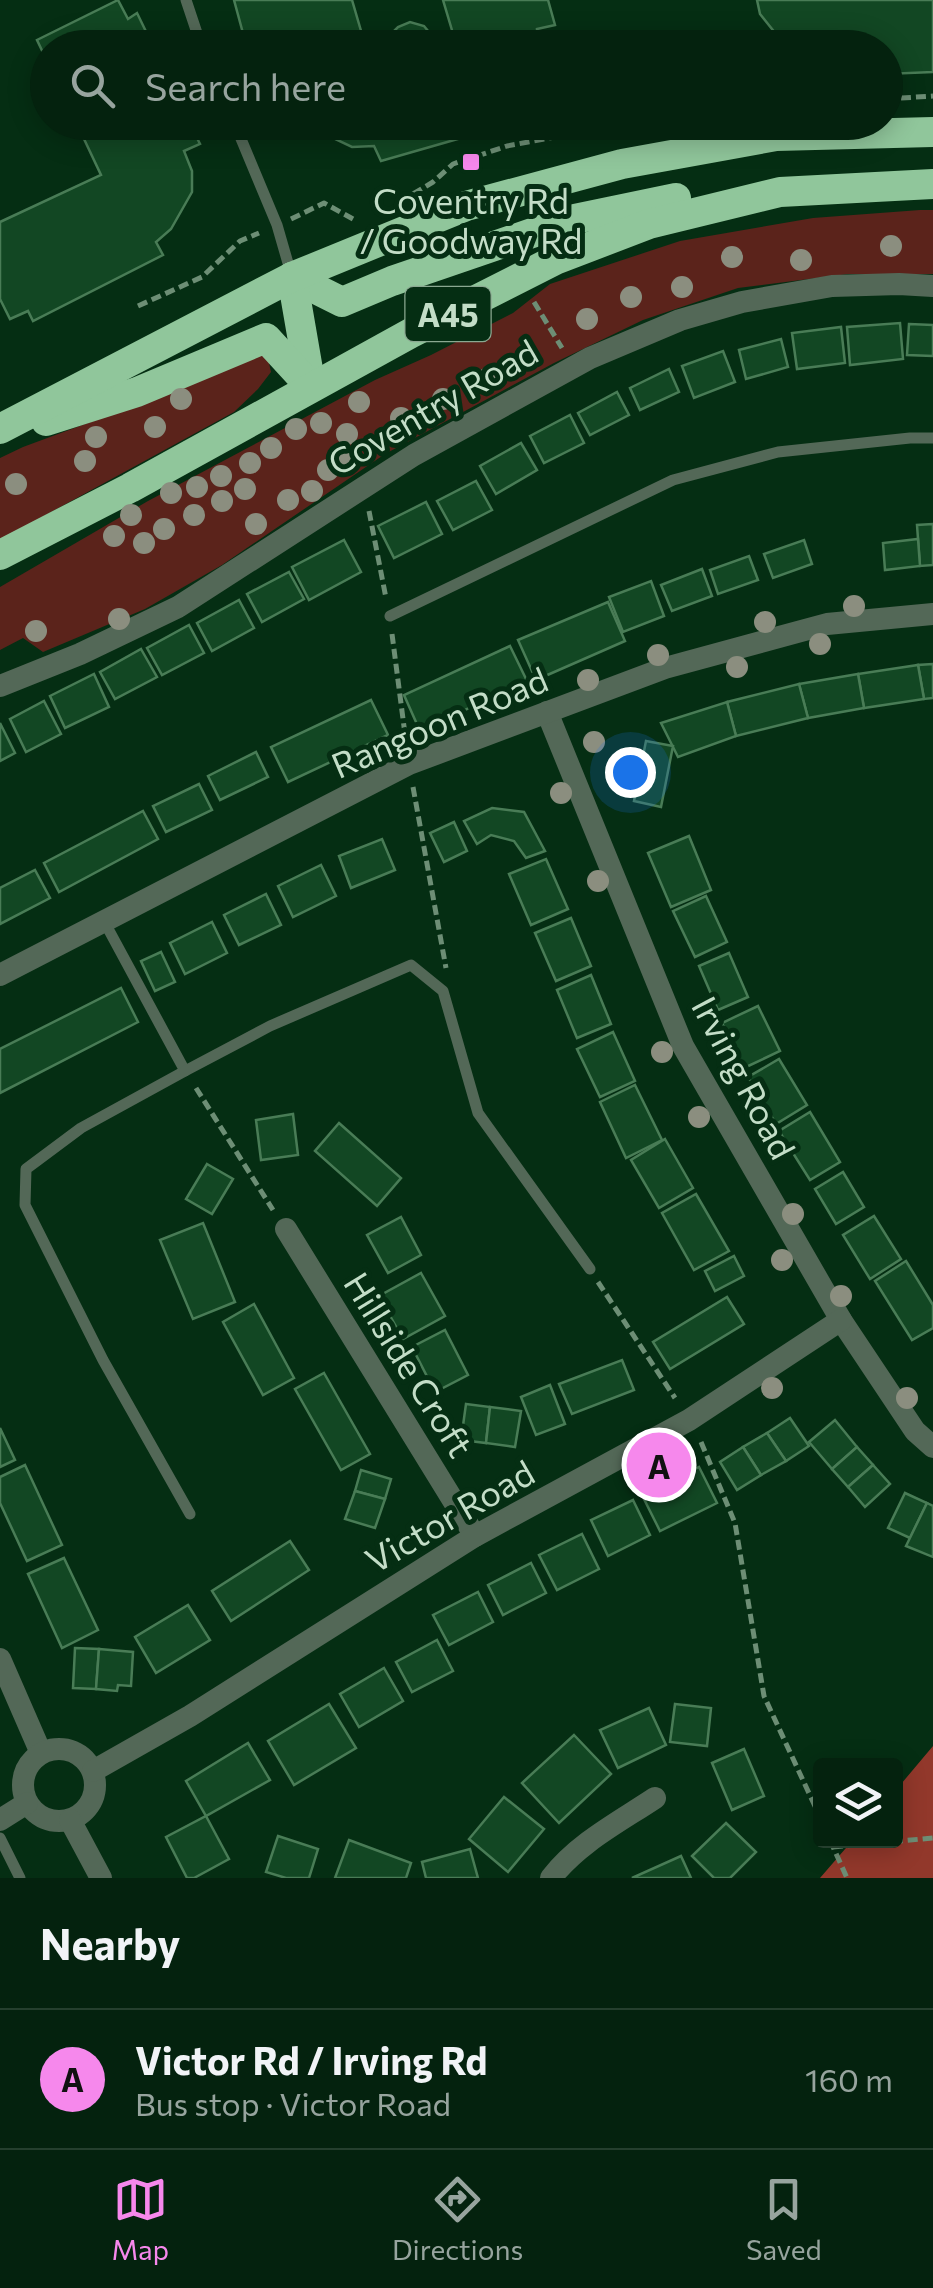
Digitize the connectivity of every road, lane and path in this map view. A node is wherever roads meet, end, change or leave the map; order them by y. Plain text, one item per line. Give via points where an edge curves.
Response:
1 (186, 0) edge
2 (196, 30) edge
3 (933, 96) edge
4 (903, 98) edge
5 (933, 132) edge
6 (903, 133) edge
7 (242, 140) edge
8 (539, 140) edge
9 (754, 140) edge
10 (933, 184) edge
11 (780, 192) junction
12 (408, 197) dead end
13 (292, 277) junction
14 (933, 286) edge
15 (534, 303) dead end
16 (574, 366) junction
17 (311, 386) junction
18 (0, 432) edge
19 (933, 438) edge
20 (367, 500) dead end
21 (0, 555) edge
22 (933, 614) edge
23 (390, 616) junction
24 (0, 686) edge
25 (547, 712) junction
26 (409, 764) junction
27 (105, 922) junction
28 (0, 975) edge
29 (443, 991) junction
30 (185, 1070) junction
31 (286, 1229) joint
32 (590, 1269) joint
33 (842, 1320) junction
34 (689, 1420) junction
35 (933, 1447) edge
36 (190, 1514) dead end
37 (474, 1536) junction
38 (0, 1659) edge
39 (41, 1754) junction
40 (93, 1771) junction
41 (655, 1798) dead end
42 (27, 1802) junction
43 (813, 1802) edge
44 (0, 1820) edge
45 (70, 1820) junction
46 (0, 1838) edge
47 (933, 1838) edge
48 (903, 1840) edge
49 (834, 1848) edge
50 (16, 1876) edge
51 (101, 1878) edge
52 (551, 1878) edge
53 (847, 1878) edge

1 - 2 lane
3 - 4 path
5 - 6 highway
7 - 13 lane
8 - 12 path via 453,164
9 - 13 highway via 622,164 466,206
10 - 11 highway, Coventry Road / A45
11 - 13 highway via 702,193 570,220 342,302
11 - 17 highway, Coventry Road / A45 via 649,224 555,260
13 - 17 highway
13 - 18 highway
14 - 16 street, Coventry Road via 832,286 742,302 680,320
15 - 16 path
16 - 24 street, Coventry Road via 414,455 178,607
17 - 18 highway via 266,338 137,392
17 - 21 highway, Coventry Road / A45
19 - 23 lane via 778,452 673,480
20 - 23 path
22 - 25 street, Rangoon Road via 827,624 664,668
23 - 26 path
25 - 26 street, Rangoon Road
25 - 33 street, Irving Road via 683,1046
26 - 27 street, Rangoon Road
26 - 29 path via 446,963
27 - 28 street, Rangoon Road
27 - 30 lane
29 - 30 lane via 411,965
29 - 32 lane via 478,1113
30 - 31 path
30 - 36 lane via 81,1128 26,1170 25,1205
31 - 37 street, Hillside Croft
32 - 34 path
33 - 34 street, Victor Road
33 - 35 street, Irving Road via 915,1431
34 - 37 street, Victor Road
34 - 43 path via 735,1523 764,1696
37 - 40 street, Victor Road
38 - 39 street
39 - 40 street via 71,1750
39 - 42 street via 23,1782
40 - 45 street via 89,1806
41 - 52 street via 585,1844
42 - 44 street
42 - 45 street via 42,1817
45 - 51 street
46 - 50 lane
47 - 48 path
49 - 53 path

